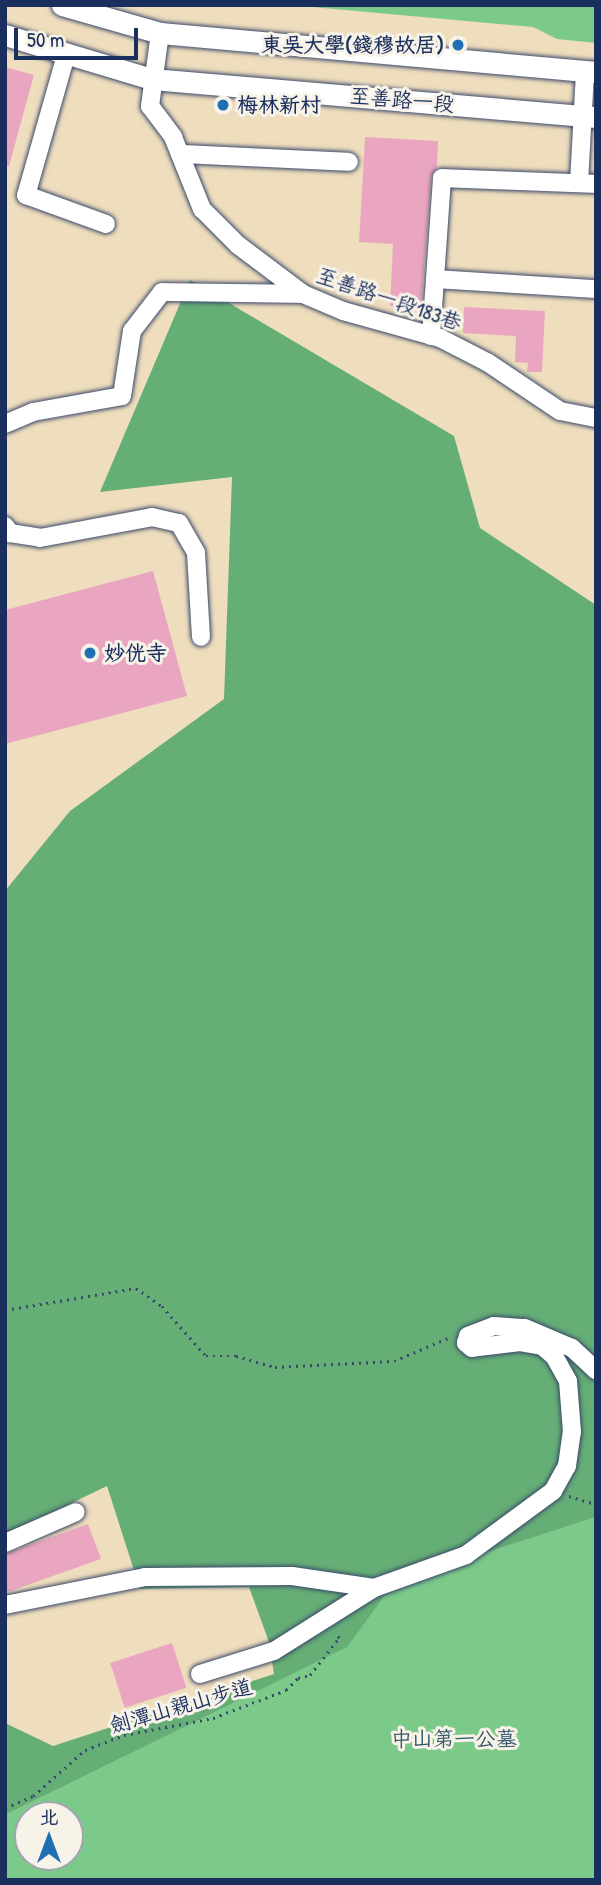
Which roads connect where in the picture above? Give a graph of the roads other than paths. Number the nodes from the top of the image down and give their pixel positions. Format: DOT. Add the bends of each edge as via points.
graph roads {
  1 [pos="62,5"];
  2 [pos="160,33"];
  3 [pos="5,35"];
  4 [pos="66,55"];
  5 [pos="590,72"];
  6 [pos="152,79"];
  7 [pos="589,116"];
  8 [pos="181,154"];
  9 [pos="349,162"];
  10 [pos="587,183"];
  11 [pos="106,224"];
  12 [pos="435,279"];
  13 [pos="596,289"];
  14 [pos="303,294"];
  15 [pos="431,335"];
  16 [pos="596,418"];
  17 [pos="5,424"];
  18 [pos="5,526"];
  19 [pos="201,637"];
  20 [pos="596,1370"];
  21 [pos="76,1512"];
  22 [pos="5,1544"];
  23 [pos="374,1588"];
  24 [pos="5,1605"];
  25 [pos="200,1674"];
  1 -- 2 [label="main road"];
  2 -- 5 [label="main road"];
  2 -- 6 [label="lane, 至善路一段183巷"];
  3 -- 4 [label="main road, 至善路一段"];
  4 -- 6 [label="main road, 至善路一段"];
  4 -- 11 [label="lane" via="26,195"];
  5 -- 7 [label="lane"];
  6 -- 7 [label="main road, 至善路一段"];
  6 -- 8 [label="lane, 至善路一段183巷" via="150,106"];
  7 -- 10 [label="lane"];
  8 -- 9 [label="lane"];
  8 -- 14 [label="lane, 至善路一段183巷" via="202,209 238,245"];
  10 -- 12 [label="lane" via="442,178"];
  12 -- 13 [label="lane"];
  12 -- 15 [label="lane"];
  14 -- 15 [label="lane, 至善路一段183巷" via="342,311"];
  14 -- 17 [label="lane" via="162,292 132,331 122,396 33,412"];
  15 -- 16 [label="lane, 至善路一段183巷" via="475,355 560,411"];
  18 -- 19 [label="lane" via="10,533 40,538 152,517 179,523 196,553"];
  20 -- 23 [label="lane" via="572,1348 525,1328 494,1326 468,1336 466,1343 472,1348 520,1342 542,1346 554,1356 568,1381 572,1432 567,1466 553,1491 466,1555"];
  21 -- 22 [label="lane"];
  23 -- 24 [label="lane" via="292,1576 145,1577"];
  23 -- 25 [label="lane" via="274,1651"];
}
